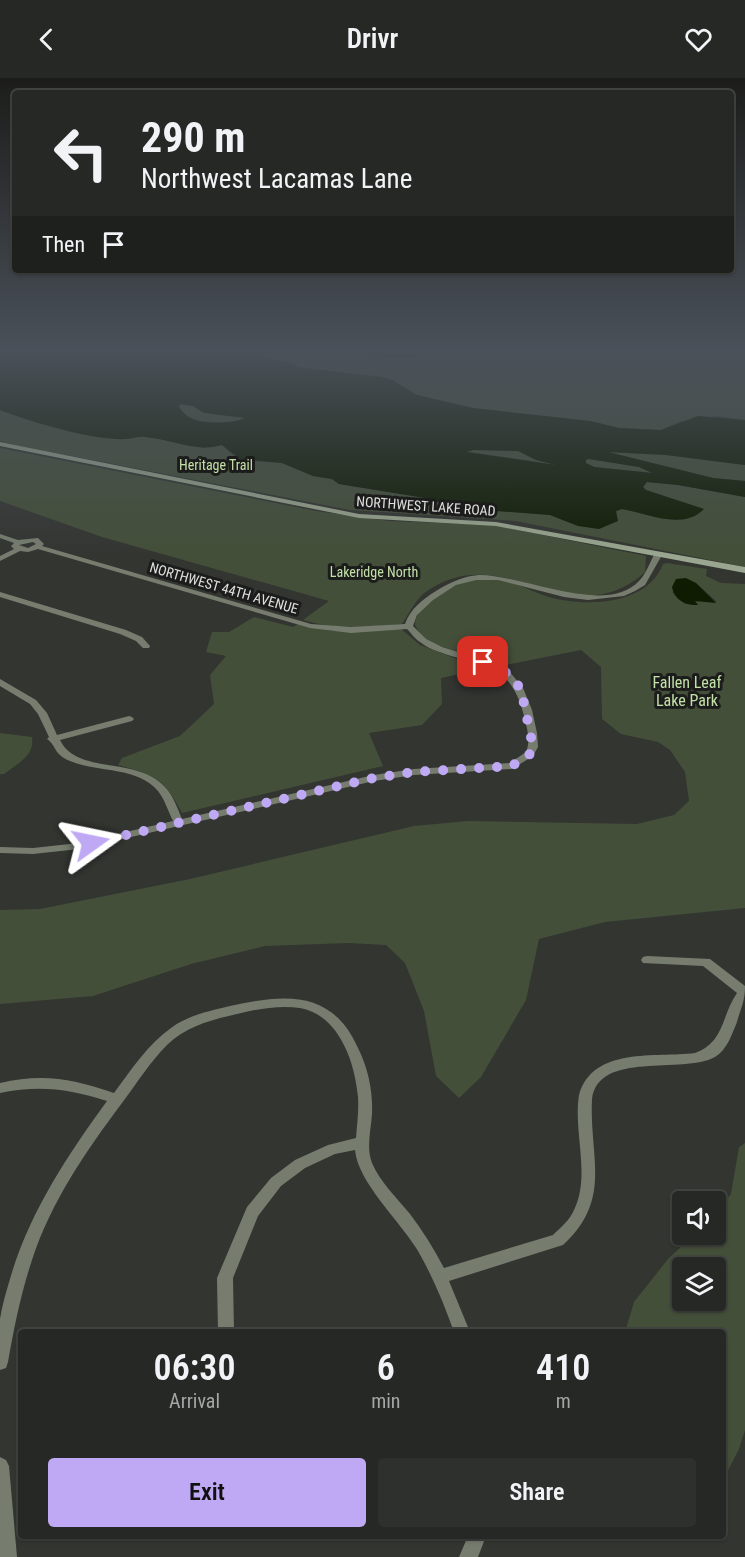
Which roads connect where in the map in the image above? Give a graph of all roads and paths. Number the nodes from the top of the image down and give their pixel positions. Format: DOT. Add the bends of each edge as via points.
graph roads {
  1 [pos="0,444"];
  2 [pos="0,536"];
  3 [pos="19,545"];
  4 [pos="658,555"];
  5 [pos="0,560"];
  6 [pos="745,570"];
  7 [pos="0,594"];
  8 [pos="409,627"];
  9 [pos="146,646"];
  10 [pos="0,682"];
  11 [pos="129,719"];
  12 [pos="52,739"];
  13 [pos="179,823"];
  14 [pos="0,850"];
  15 [pos="647,960"];
  16 [pos="745,991"];
  17 [pos="0,1088"];
  18 [pos="117,1099"];
  19 [pos="364,1142"];
  20 [pos="441,1276"];
  21 [pos="226,1329"];
  22 [pos="461,1329"];
  23 [pos="0,1362"];
  24 [pos="0,1466"];
  25 [pos="476,1539"];
  26 [pos="8,1557"];
  27 [pos="468,1557"];
  1 -- 4 [label="main road, NORTHWEST LAKE ROAD" via="359,516 496,524"];
  2 -- 3 [label="street, NORTHWEST 44TH AVENUE"];
  3 -- 5 [label="street"];
  3 -- 8 [label="street, NORTHWEST 44TH AVENUE" via="37,540 37,547 310,626 344,630"];
  4 -- 6 [label="main road, NORTHWEST LAKE ROAD"];
  4 -- 8 [label="street" via="641,584 609,597 561,596 499,578 458,581 421,606 410,618"];
  7 -- 9 [label="street" via="123,632"];
  8 -- 13 [label="street" via="426,644 492,665 515,680 523,694 533,741 530,754 512,766 497,769 421,771 374,778"];
  10 -- 12 [label="street" via="33,702"];
  11 -- 12 [label="street"];
  12 -- 13 [label="street" via="71,758 155,782 167,795"];
  13 -- 14 [label="street" via="62,848"];
  15 -- 16 [label="street" via="706,962"];
  16 -- 20 [label="street" via="724,1038 700,1058 624,1063 603,1071 588,1085 587,1204 568,1232 558,1240"];
  17 -- 18 [label="street" via="46,1080"];
  18 -- 19 [label="street" via="149,1057 178,1029 203,1018 263,1003 306,1005 328,1015 340,1027 363,1081"];
  18 -- 23 [label="street" via="51,1198 30,1244"];
  19 -- 20 [label="street" via="363,1157"];
  19 -- 21 [label="street" via="333,1149 300,1164 276,1182 252,1212 225,1278"];
  20 -- 22 [label="street"];
  24 -- 26 [label="street"];
  25 -- 27 [label="street"];
}
